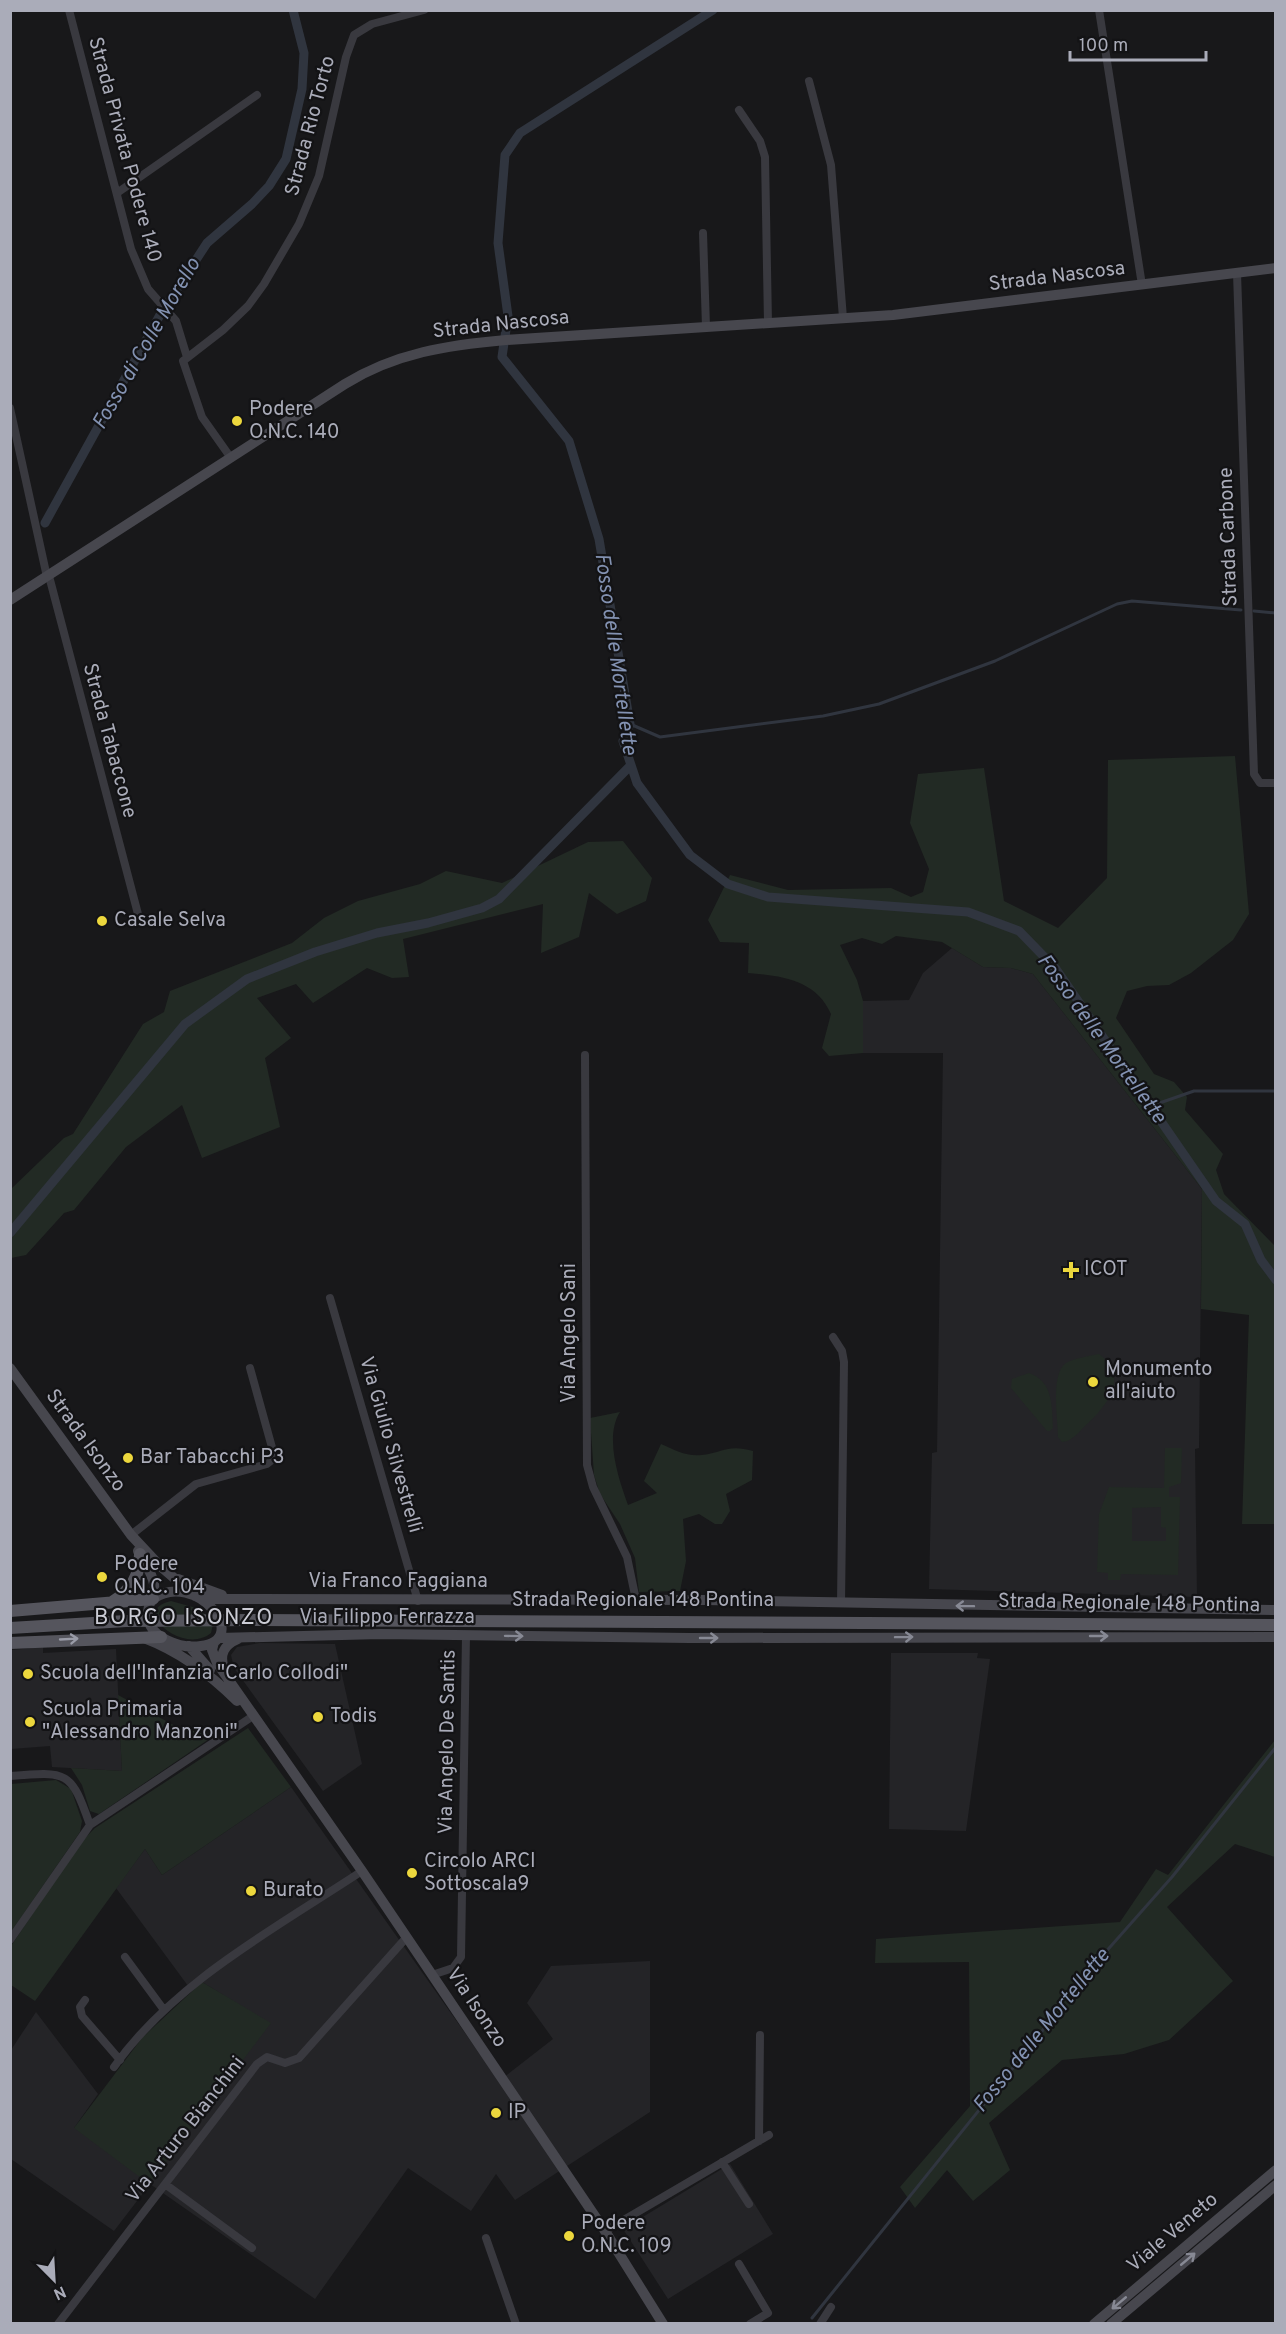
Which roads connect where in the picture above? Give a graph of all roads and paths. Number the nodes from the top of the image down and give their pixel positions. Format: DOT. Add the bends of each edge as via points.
graph roads {
  1 [pos="69,10"];
  2 [pos="424,10"];
  3 [pos="1099,10"];
  4 [pos="809,81"];
  5 [pos="257,94"];
  6 [pos="739,110"];
  7 [pos="117,193"];
  8 [pos="704,233"];
  9 [pos="1275,268"];
  10 [pos="1237,273"];
  11 [pos="1142,285"];
  12 [pos="843,318"];
  13 [pos="768,323"];
  14 [pos="706,327"];
  15 [pos="187,357"];
  16 [pos="10,408"];
  17 [pos="231,458"];
  18 [pos="48,576"];
  19 [pos="10,600"];
  20 [pos="1275,783"];
  21 [pos="138,914"];
  22 [pos="585,1055"];
  23 [pos="330,1298"];
  24 [pos="833,1336"];
  25 [pos="10,1368"];
  26 [pos="250,1368"];
  27 [pos="130,1534"];
  28 [pos="140,1554"];
  29 [pos="174,1578"];
  30 [pos="199,1597"];
  31 [pos="153,1599"];
  32 [pos="240,1599"];
  33 [pos="418,1600"];
  34 [pos="636,1600"];
  35 [pos="111,1603"];
  36 [pos="841,1603"];
  37 [pos="1275,1610"];
  38 [pos="10,1611"];
  39 [pos="1275,1625"];
  40 [pos="10,1628"];
  41 [pos="466,1635"];
  42 [pos="246,1636"];
  43 [pos="141,1637"];
  44 [pos="161,1637"];
  45 [pos="1275,1637"];
  46 [pos="217,1640"];
  47 [pos="10,1643"];
  48 [pos="189,1646"];
  49 [pos="221,1678"];
  50 [pos="253,1716"];
  51 [pos="10,1776"];
  52 [pos="90,1826"];
  53 [pos="362,1871"];
  54 [pos="406,1938"];
  55 [pos="10,1940"];
  56 [pos="125,1957"];
  57 [pos="432,1976"];
  58 [pos="86,2000"];
  59 [pos="164,2010"];
  60 [pos="760,2035"];
  61 [pos="120,2060"];
  62 [pos="114,2067"];
  63 [pos="769,2135"];
  64 [pos="759,2141"];
  65 [pos="722,2162"];
  66 [pos="1275,2170"];
  67 [pos="165,2184"];
  68 [pos="1275,2186"];
  69 [pos="749,2204"];
  70 [pos="604,2231"];
  71 [pos="486,2238"];
  72 [pos="252,2248"];
  73 [pos="739,2264"];
  74 [pos="831,2307"];
  75 [pos="58,2324"];
  76 [pos="516,2324"];
  77 [pos="663,2324"];
  78 [pos="750,2324"];
  79 [pos="820,2324"];
  80 [pos="1094,2324"];
  81 [pos="1111,2324"];
  1 -- 7 [label="street, Strada Privata Podere 140"];
  2 -- 15 [label="street, Strada Rio Torto" via="372,24 354,35 319,176 299,224 253,300 223,330"];
  3 -- 11 [label="street"];
  4 -- 12 [label="street" via="831,171"];
  5 -- 7 [label="street"];
  6 -- 13 [label="street" via="758,138 765,157"];
  7 -- 15 [label="street, Strada Privata Podere 140" via="131,249 148,289 171,312"];
  8 -- 14 [label="street"];
  9 -- 10 [label="street, Strada Nascosa"];
  10 -- 11 [label="street, Strada Nascosa"];
  10 -- 20 [label="street, Strada Carbone" via="1254,774 1260,783"];
  11 -- 12 [label="street, Strada Nascosa" via="909,314"];
  12 -- 13 [label="street, Strada Nascosa"];
  13 -- 14 [label="street, Strada Nascosa"];
  14 -- 17 [label="street, Strada Nascosa" via="433,348 378,366"];
  15 -- 17 [label="street" via="183,367 206,426"];
  16 -- 18 [label="street, Strada Tabaccone"];
  17 -- 18 [label="street, Strada Nascosa"];
  18 -- 19 [label="street, Strada Nascosa"];
  18 -- 21 [label="street, Strada Tabaccone"];
  22 -- 34 [label="street, Via Angelo Sani" via="587,1465 592,1487 627,1557"];
  23 -- 33 [label="street, Via Giulio Silvestrelli"];
  24 -- 36 [label="street" via="844,1362"];
  25 -- 27 [label="street, Strada Isonzo"];
  26 -- 27 [label="street" via="273,1451 272,1460 192,1486"];
  27 -- 28 [label="street"];
  27 -- 29 [label="street"];
  28 -- 31 [label="street" via="154,1582"];
  28 -- 35 [label="main road" via="135,1581"];
  29 -- 30 [label="street"];
  29 -- 32 [label="street"];
  30 -- 31 [label="street" via="173,1592"];
  30 -- 32 [label="street, Via Franco Faggiana"];
  30 -- 46 [label="street" via="221,1622"];
  31 -- 35 [label="main road"];
  31 -- 44 [label="street" via="147,1613 149,1623"];
  32 -- 33 [label="street, Via Franco Faggiana"];
  33 -- 34 [label="street, Via Franco Faggiana"];
  34 -- 36 [label="street, Via Franco Faggiana"];
  35 -- 38 [label="main road"];
  37 -- 36 [label="street, Via Franco Faggiana, one-way"];
  39 -- 40 [label="main road, Strada Regionale 148 Pontina" via="252,1620 126,1621"];
  41 -- 42 [label="street, Via Filippo Ferrazza"];
  41 -- 45 [label="street, Via Filippo Ferrazza, one-way"];
  41 -- 57 [label="street, Via Angelo De Santis" via="461,1957 453,1968"];
  42 -- 46 [label="street, Via Filippo Ferrazza"];
  42 -- 49 [label="street" via="230,1642 223,1651"];
  43 -- 44 [label="main road"];
  47 -- 43 [label="main road, one-way"];
  43 -- 49 [label="street"];
  44 -- 48 [label="street"];
  46 -- 48 [label="street"];
  46 -- 49 [label="street" via="213,1655"];
  48 -- 49 [label="street"];
  49 -- 50 [label="street, Via Isonzo"];
  50 -- 52 [label="street"];
  50 -- 53 [label="street, Via Isonzo"];
  51 -- 52 [label="street" via="50,1774 67,1778 79,1793"];
  52 -- 55 [label="street"];
  53 -- 54 [label="street, Via Isonzo"];
  53 -- 59 [label="street" via="205,1977"];
  54 -- 57 [label="street, Via Isonzo"];
  54 -- 67 [label="street, Via Arturo Bianchini" via="299,2058 285,2063 267,2058 257,2064"];
  56 -- 59 [label="street"];
  57 -- 70 [label="street, Via Isonzo"];
  58 -- 61 [label="street" via="80,2007 82,2016"];
  59 -- 61 [label="street"];
  60 -- 64 [label="street"];
  61 -- 62 [label="street"];
  63 -- 64 [label="street"];
  64 -- 65 [label="street"];
  65 -- 69 [label="street"];
  65 -- 70 [label="street"];
  66 -- 80 [label="street, Viale Veneto, one-way"];
  67 -- 72 [label="street"];
  67 -- 75 [label="street, Via Arturo Bianchini"];
  81 -- 68 [label="street, Viale Veneto, one-way"];
  70 -- 77 [label="street, Via Isonzo"];
  71 -- 76 [label="street"];
  73 -- 78 [label="street" via="768,2313"];
  74 -- 79 [label="street"];
}
